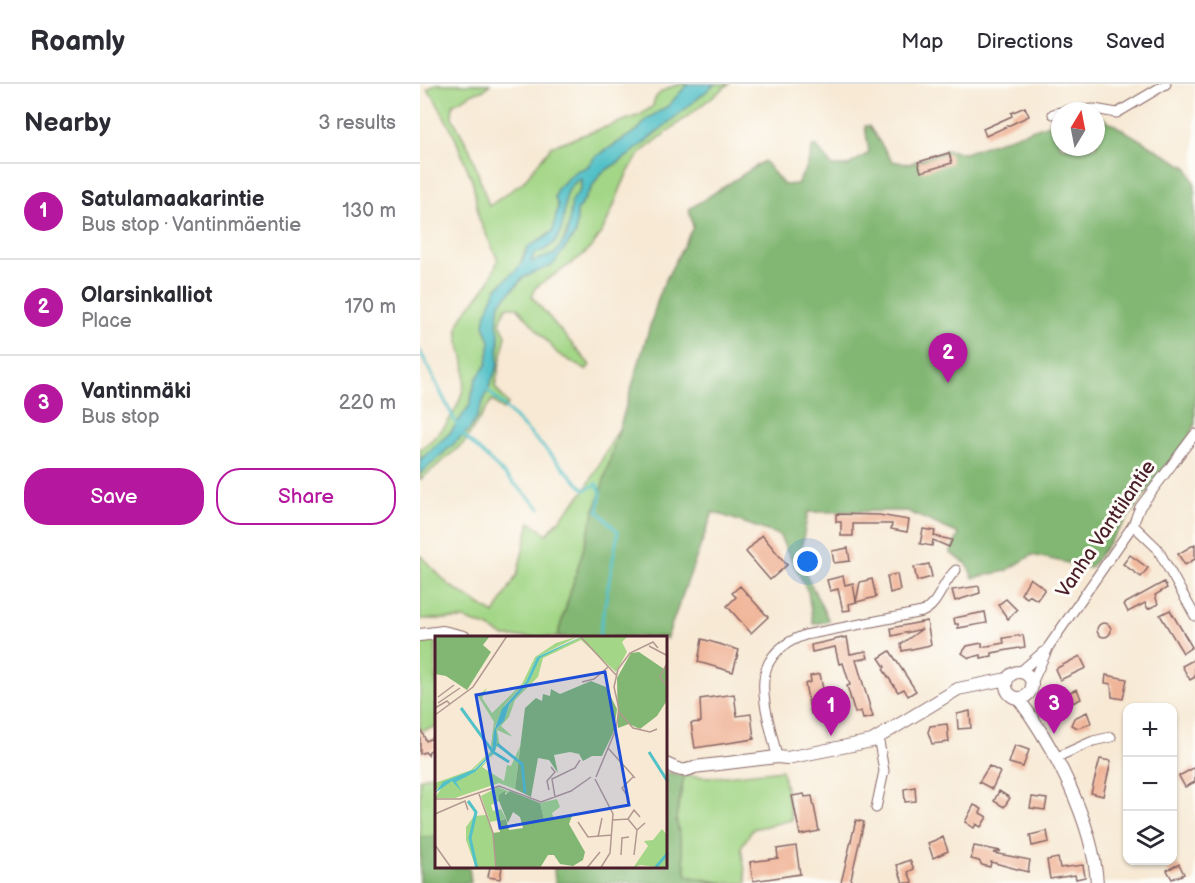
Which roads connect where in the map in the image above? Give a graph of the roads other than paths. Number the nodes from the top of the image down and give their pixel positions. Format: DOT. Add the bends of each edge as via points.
graph roads {
  1 [pos="1166,84"];
  2 [pos="1105,111"];
  3 [pos="1195,434"];
  4 [pos="1133,525"];
  5 [pos="956,570"];
  6 [pos="1195,616"];
  7 [pos="420,635"];
  8 [pos="460,636"];
  9 [pos="1049,646"];
  10 [pos="1020,672"];
  11 [pos="1007,684"];
  12 [pos="1026,691"];
  13 [pos="878,736"];
  14 [pos="1111,737"];
  15 [pos="777,757"];
  16 [pos="1055,758"];
  17 [pos="668,764"];
  18 [pos="876,807"];
  19 [pos="1097,883"];
  1 -- 2 [label="street" via="1117,113"];
  3 -- 4 [label="street, Vanha Vanttilantie" via="1140,507"];
  4 -- 6 [label="street" via="1157,548"];
  4 -- 9 [label="street, Vanha Vanttilantie"];
  5 -- 15 [label="street" via="947,578 936,601 922,612 805,635 787,641 773,652 763,685"];
  7 -- 8 [label="street" via="443,632"];
  9 -- 10 [label="street, Vanha Vanttilantie"];
  9 -- 12 [label="street, Vanha Vanttilantie"];
  10 -- 11 [label="street" via="1012,673"];
  10 -- 12 [label="street" via="1028,675"];
  11 -- 12 [label="street"];
  11 -- 13 [label="street" via="973,685 942,696"];
  12 -- 16 [label="street"];
  13 -- 15 [label="street" via="870,734 786,751"];
  13 -- 18 [label="street" via="884,771"];
  14 -- 16 [label="street"];
  15 -- 17 [label="street" via="686,771"];
  16 -- 19 [label="street" via="1089,837"];
}
